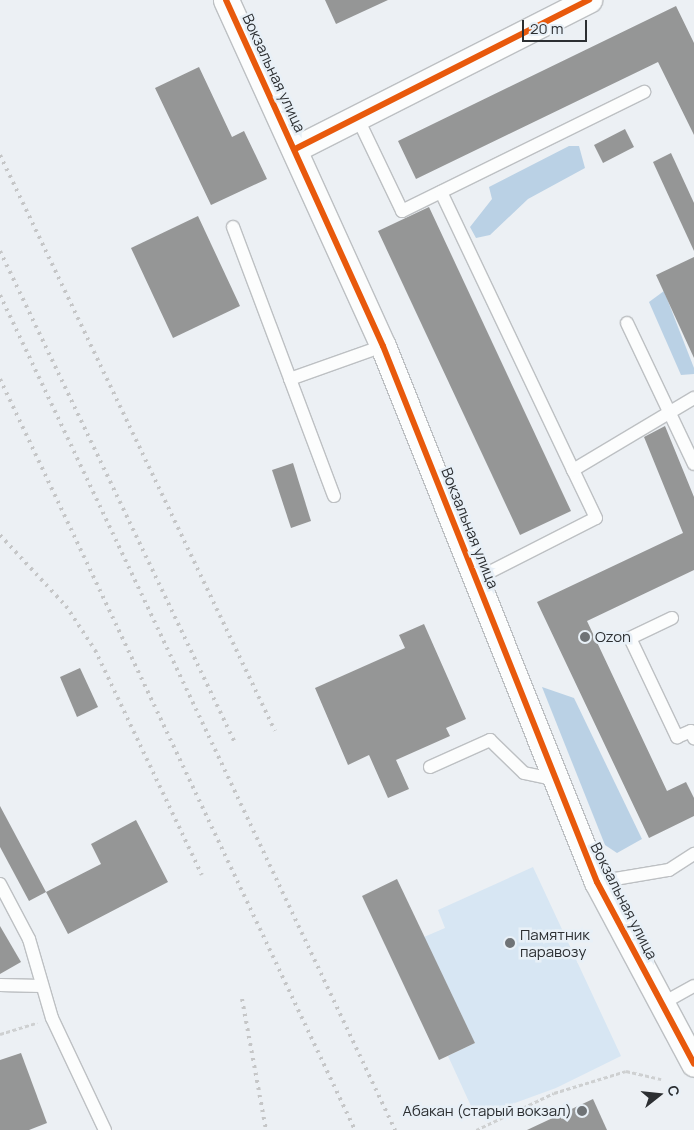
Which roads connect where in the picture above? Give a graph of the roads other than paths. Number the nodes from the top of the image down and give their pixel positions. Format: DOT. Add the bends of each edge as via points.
graph roads {
  1 [pos="226,0"];
  2 [pos="589,0"];
  3 [pos="644,92"];
  4 [pos="358,119"];
  5 [pos="296,149"];
  6 [pos="441,192"];
  7 [pos="233,227"];
  8 [pos="627,323"];
  9 [pos="383,346"];
  10 [pos="290,379"];
  11 [pos="694,398"];
  12 [pos="669,413"];
  13 [pos="694,464"];
  14 [pos="573,470"];
  15 [pos="334,496"];
  16 [pos="478,578"];
  17 [pos="672,618"];
  18 [pos="694,738"];
  19 [pos="430,767"];
  20 [pos="554,779"];
  21 [pos="694,854"];
  22 [pos="598,882"];
  23 [pos="0,884"];
  24 [pos="0,985"];
  25 [pos="41,986"];
  26 [pos="694,986"];
  27 [pos="663,1003"];
  28 [pos="694,1064"];
  29 [pos="105,1130"];
  1 -- 5 [label="street, Вокзальная улица"];
  2 -- 4 [label="street"];
  3 -- 6 [label="lane"];
  4 -- 5 [label="street"];
  4 -- 6 [label="lane" via="402,211"];
  5 -- 9 [label="street, Вокзальная улица"];
  6 -- 14 [label="lane"];
  7 -- 10 [label="lane"];
  8 -- 12 [label="lane"];
  9 -- 10 [label="lane"];
  9 -- 16 [label="street, Вокзальная улица"];
  10 -- 15 [label="lane"];
  11 -- 12 [label="lane"];
  12 -- 13 [label="lane"];
  12 -- 14 [label="lane"];
  14 -- 16 [label="lane" via="596,518"];
  16 -- 20 [label="street, Вокзальная улица"];
  17 -- 18 [label="lane" via="630,638 677,737 691,731"];
  19 -- 20 [label="lane" via="490,740 524,773"];
  20 -- 22 [label="street, Вокзальная улица"];
  21 -- 22 [label="lane" via="668,870"];
  22 -- 27 [label="street, Вокзальная улица"];
  23 -- 25 [label="lane" via="29,939"];
  24 -- 25 [label="lane"];
  25 -- 29 [label="lane" via="52,1018"];
  26 -- 27 [label="lane"];
  27 -- 28 [label="street, Вокзальная улица"];
}
